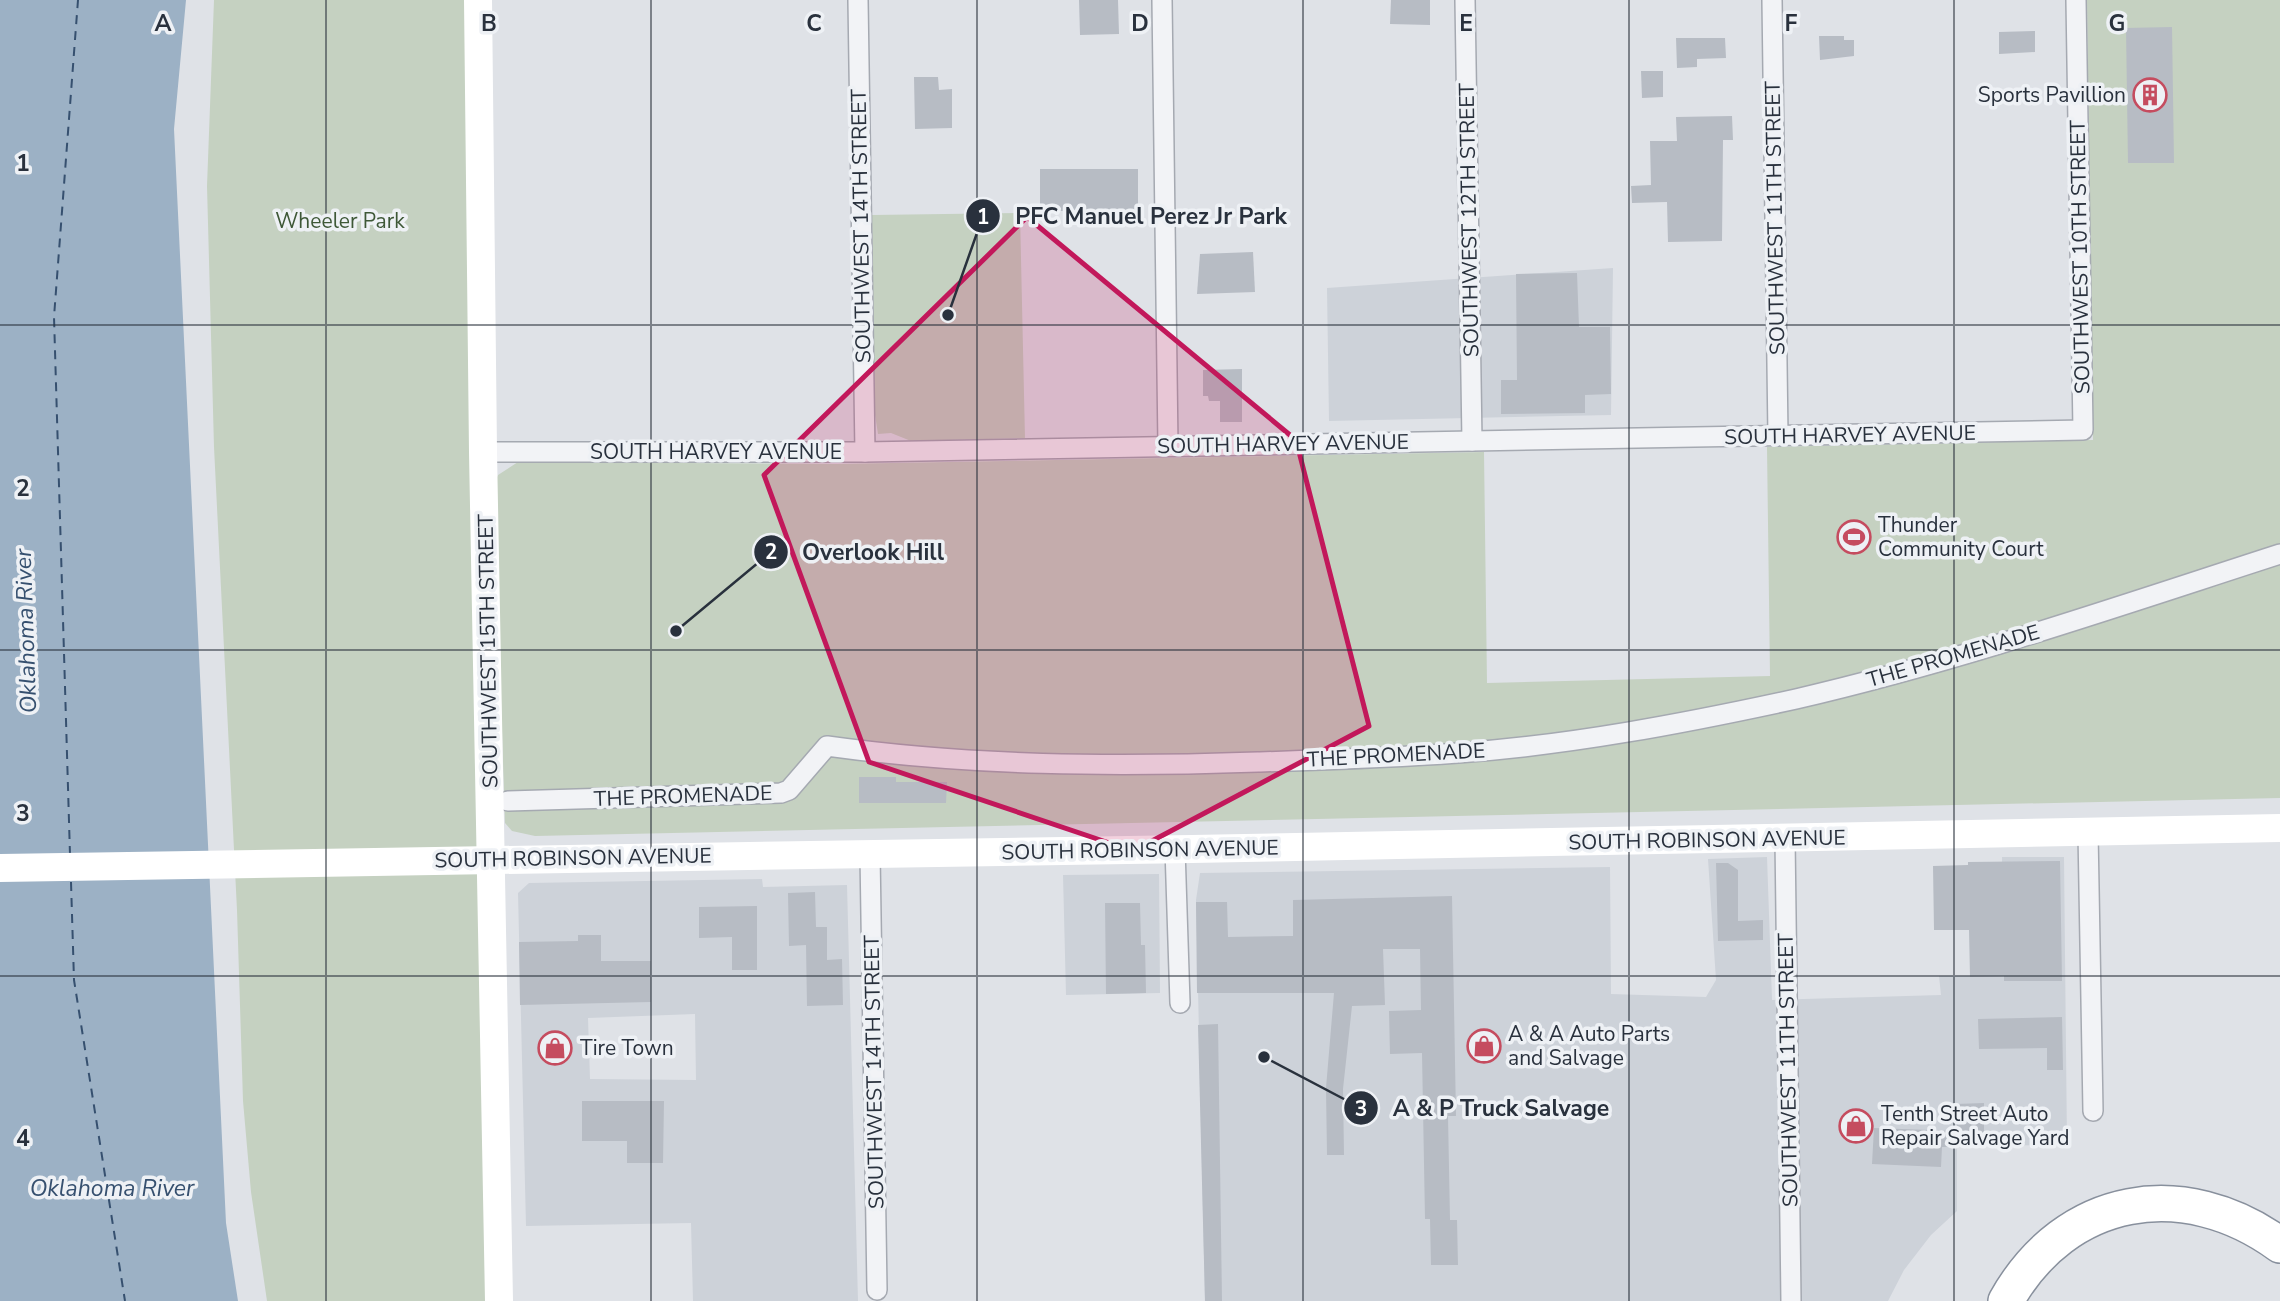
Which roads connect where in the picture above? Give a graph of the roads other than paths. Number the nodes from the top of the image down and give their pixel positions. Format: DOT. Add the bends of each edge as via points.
graph roads {
  1 [pos="478,0"];
  2 [pos="858,0"];
  3 [pos="1162,0"];
  4 [pos="1465,0"];
  5 [pos="1772,0"];
  6 [pos="2076,0"];
  7 [pos="2083,430"];
  8 [pos="1778,436"];
  9 [pos="1472,441"];
  10 [pos="1168,446"];
  11 [pos="483,452"];
  12 [pos="865,452"];
  13 [pos="2280,554"];
  14 [pos="508,800"];
  15 [pos="2280,828"];
  16 [pos="2088,832"];
  17 [pos="1784,838"];
  18 [pos="1175,849"];
  19 [pos="870,854"];
  20 [pos="493,859"];
  21 [pos="0,867"];
  22 [pos="1180,1003"];
  23 [pos="2093,1111"];
  24 [pos="2280,1245"];
  25 [pos="877,1290"];
  26 [pos="499,1301"];
  27 [pos="1791,1301"];
  28 [pos="2006,1301"];
  1 -- 11 [label="main road, SOUTHWEST 15TH STREET"];
  2 -- 12 [label="street, SOUTHWEST 14TH STREET"];
  3 -- 10 [label="street"];
  4 -- 9 [label="street, SOUTHWEST 12TH STREET"];
  5 -- 8 [label="street, SOUTHWEST 11TH STREET"];
  6 -- 7 [label="street, SOUTHWEST 10TH STREET"];
  7 -- 8 [label="street, SOUTH HARVEY AVENUE"];
  8 -- 9 [label="street, SOUTH HARVEY AVENUE"];
  9 -- 10 [label="street, SOUTH HARVEY AVENUE"];
  10 -- 12 [label="street, SOUTH HARVEY AVENUE"];
  11 -- 12 [label="street, SOUTH HARVEY AVENUE"];
  11 -- 20 [label="main road, SOUTHWEST 15TH STREET"];
  13 -- 14 [label="street, THE PROMENADE" via="1926,666 1718,715 1558,741 1461,753 1158,766 1001,763 827,746 789,790 781,793"];
  15 -- 16 [label="main road, SOUTH ROBINSON AVENUE"];
  16 -- 17 [label="main road, SOUTH ROBINSON AVENUE"];
  16 -- 23 [label="street"];
  17 -- 18 [label="main road, SOUTH ROBINSON AVENUE"];
  17 -- 27 [label="street, SOUTHWEST 11TH STREET"];
  18 -- 19 [label="main road, SOUTH ROBINSON AVENUE"];
  18 -- 22 [label="street"];
  19 -- 20 [label="main road, SOUTH ROBINSON AVENUE"];
  19 -- 25 [label="street, SOUTHWEST 14TH STREET"];
  20 -- 21 [label="main road, SOUTH ROBINSON AVENUE"];
  20 -- 26 [label="main road, SOUTHWEST 15TH STREET"];
  24 -- 28 [label="highway" via="2224,1212 2162,1202 2127,1207 2097,1217 2047,1248"];
}
